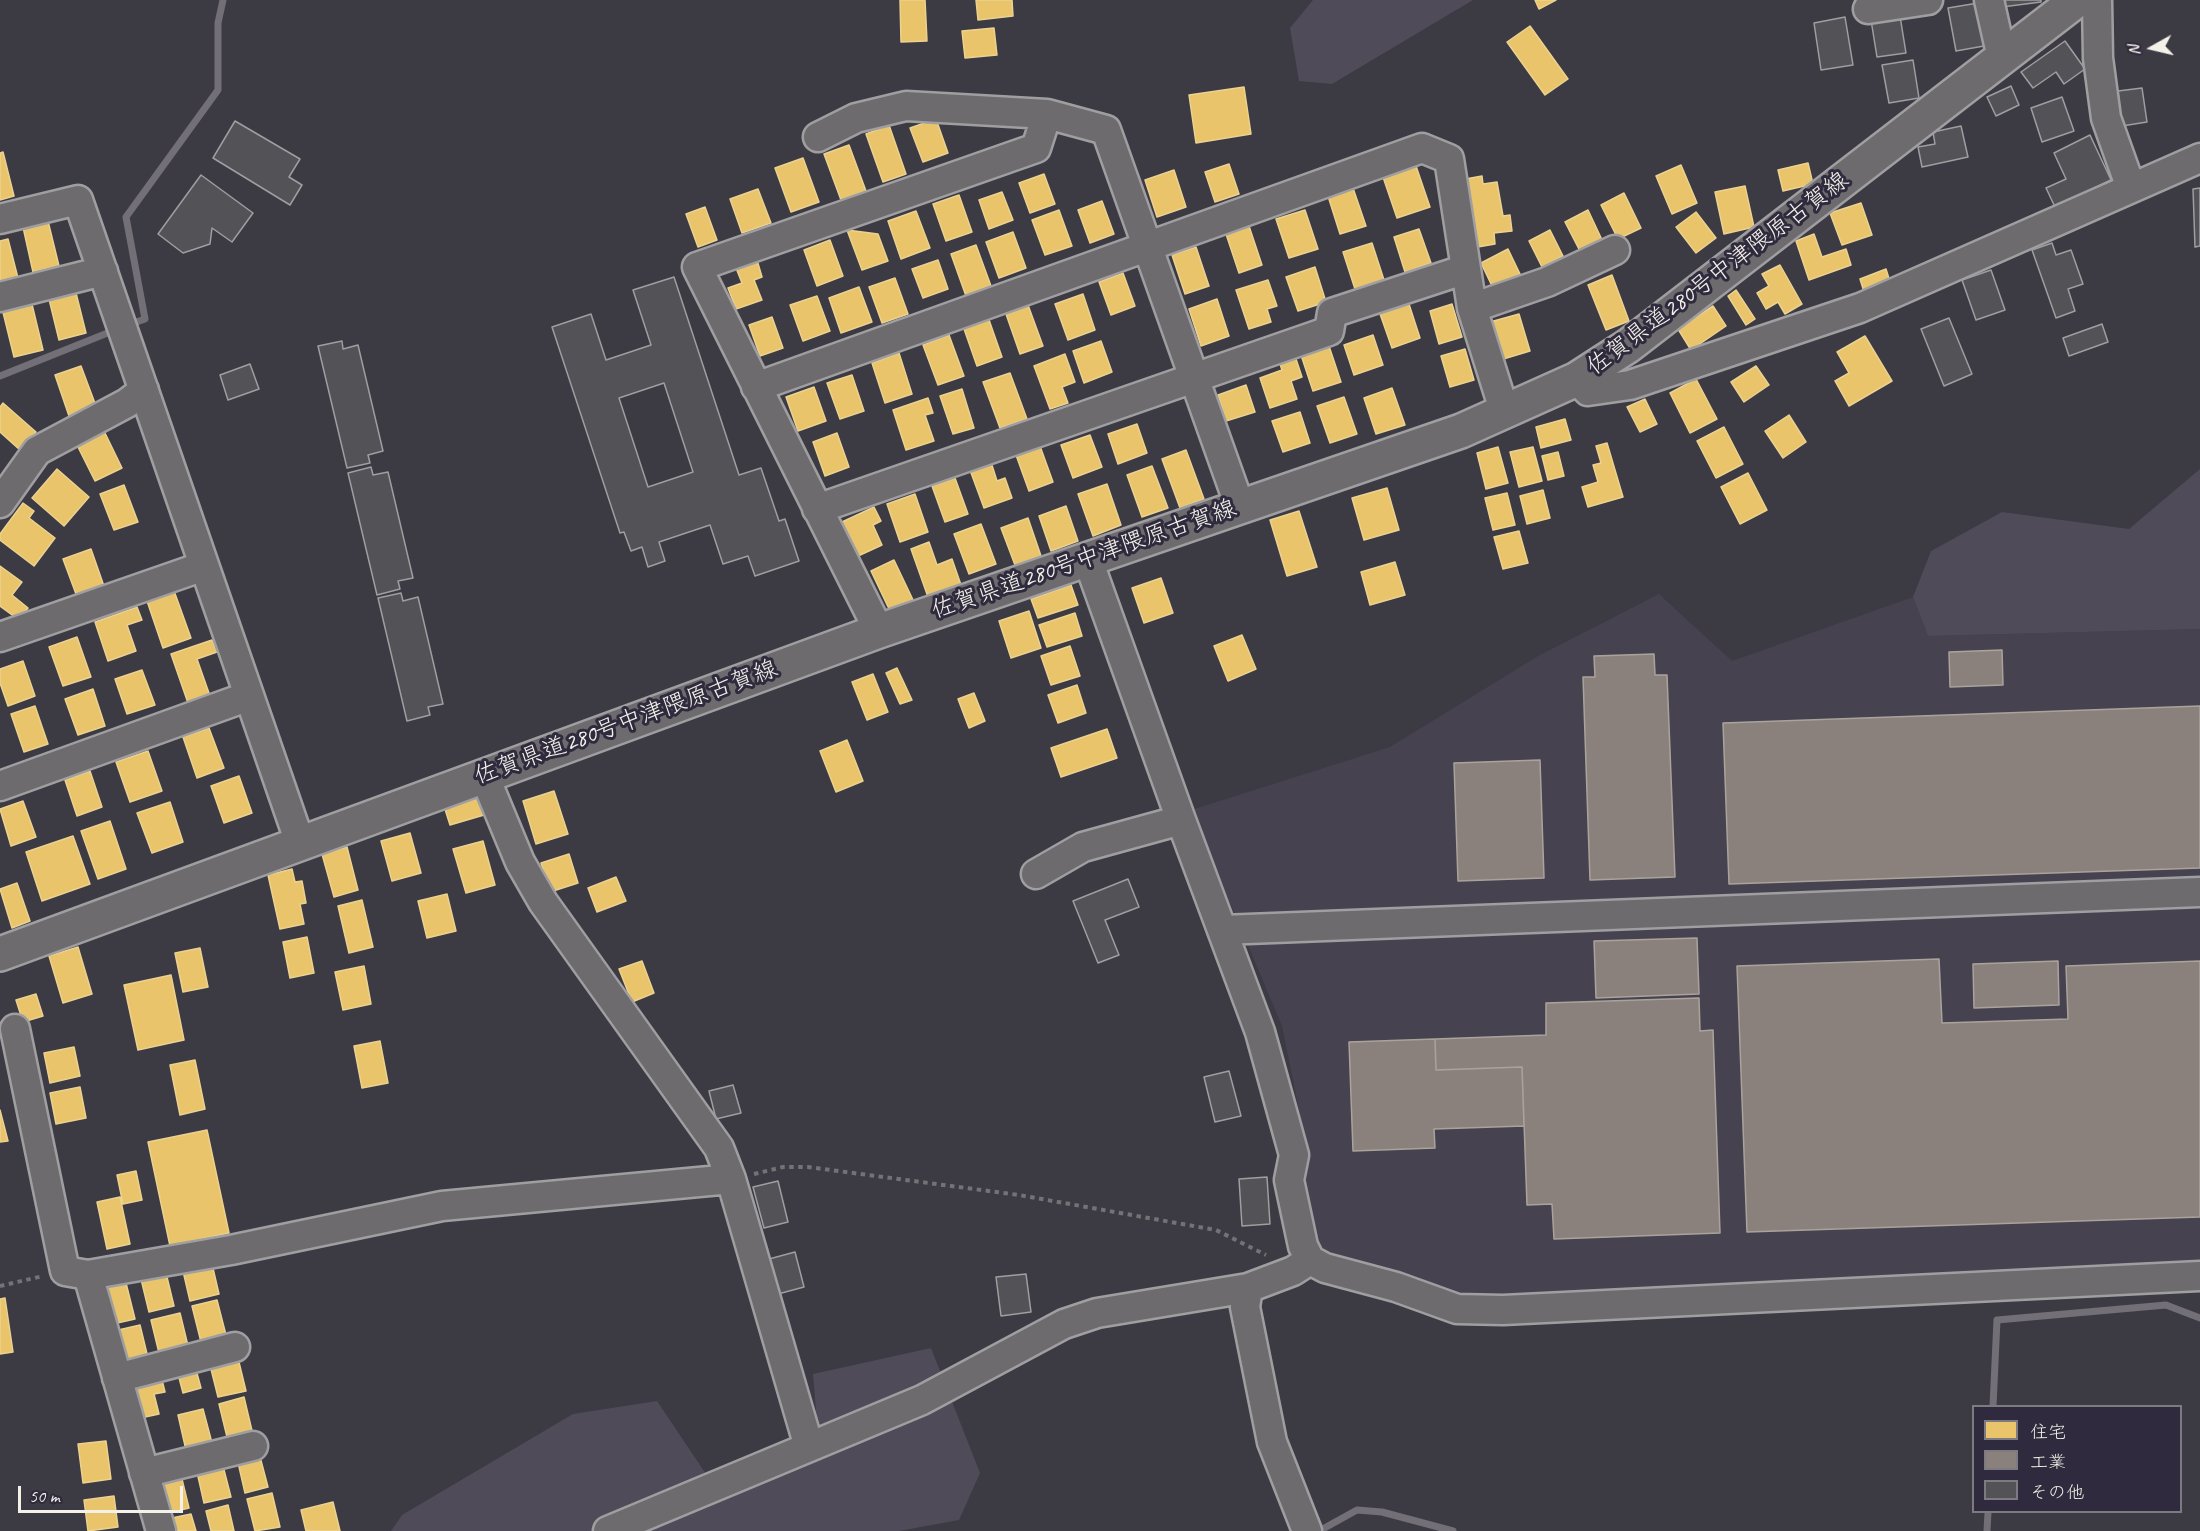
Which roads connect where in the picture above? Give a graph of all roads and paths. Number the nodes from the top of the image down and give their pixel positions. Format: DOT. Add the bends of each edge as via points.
graph roads {
  1 [pos="1928,0"];
  2 [pos="1989,0"];
  3 [pos="2077,0"];
  4 [pos="2097,0"];
  5 [pos="1868,9"];
  6 [pos="2001,58"];
  7 [pos="1047,114"];
  8 [pos="818,137"];
  9 [pos="2200,158"];
  10 [pos="2131,188"];
  11 [pos="0,219"];
  12 [pos="1147,247"];
  13 [pos="1615,250"];
  14 [pos="1466,269"];
  15 [pos="103,271"];
  16 [pos="0,297"];
  17 [pos="1472,308"];
  18 [pos="1194,378"];
  19 [pos="1577,379"];
  20 [pos="756,387"];
  21 [pos="144,390"];
  22 [pos="1504,413"];
  23 [pos="0,503"];
  24 [pos="1240,507"];
  25 [pos="818,509"];
  26 [pos="1088,560"];
  27 [pos="204,566"];
  28 [pos="879,631"];
  29 [pos="0,637"];
  30 [pos="249,696"];
  31 [pos="484,775"];
  32 [pos="0,786"];
  33 [pos="1181,820"];
  34 [pos="300,843"];
  35 [pos="1036,874"];
  36 [pos="2200,892"];
  37 [pos="1222,930"];
  38 [pos="0,954"];
  39 [pos="15,1029"];
  40 [pos="731,1179"];
  41 [pos="1310,1260"];
  42 [pos="76,1273"];
  43 [pos="2200,1276"];
  44 [pos="0,1286"];
  45 [pos="1248,1288"];
  46 [pos="235,1347"];
  47 [pos="117,1378"];
  48 [pos="253,1446"];
  49 [pos="809,1447"];
  50 [pos="144,1473"];
  51 [pos="1305,1527"];
  52 [pos="161,1531"];
  53 [pos="608,1531"];
  1 -- 5 [label="street"];
  2 -- 6 [label="street"];
  3 -- 6 [label="main road, 佐賀県道280号中津隈原古賀線"];
  4 -- 10 [label="street" via="2098,58 2106,118"];
  6 -- 19 [label="main road, 佐賀県道280号中津隈原古賀線" via="1628,346"];
  7 -- 8 [label="street" via="906,106 856,118"];
  7 -- 12 [label="street" via="1106,130"];
  7 -- 20 [label="street" via="1036,148 697,267"];
  9 -- 10 [label="street"];
  10 -- 19 [label="street" via="1860,308 1753,346 1630,385 1588,391"];
  11 -- 15 [label="street" via="78,200"];
  12 -- 14 [label="street" via="1422,148 1449,159"];
  12 -- 18 [label="street"];
  12 -- 20 [label="street"];
  13 -- 17 [label="street" via="1547,282"];
  14 -- 17 [label="street"];
  14 -- 18 [label="street" via="1332,313 1329,331"];
  15 -- 16 [label="street"];
  15 -- 21 [label="street"];
  17 -- 22 [label="street"];
  18 -- 24 [label="street"];
  18 -- 25 [label="street"];
  19 -- 22 [label="main road, 佐賀県道280号中津隈原古賀線"];
  20 -- 25 [label="street"];
  21 -- 23 [label="street" via="127,403 37,450"];
  21 -- 27 [label="street"];
  22 -- 24 [label="main road, 佐賀県道280号中津隈原古賀線"];
  24 -- 26 [label="main road, 佐賀県道280号中津隈原古賀線"];
  25 -- 28 [label="street"];
  26 -- 28 [label="main road, 佐賀県道280号中津隈原古賀線"];
  26 -- 33 [label="street"];
  27 -- 29 [label="street"];
  27 -- 30 [label="street"];
  28 -- 31 [label="main road, 佐賀県道280号中津隈原古賀線"];
  30 -- 32 [label="street"];
  30 -- 34 [label="street"];
  31 -- 34 [label="main road, 佐賀県道280号中津隈原古賀線"];
  31 -- 40 [label="street" via="520,862 543,902 718,1148"];
  33 -- 35 [label="street" via="1083,847"];
  33 -- 37 [label="street"];
  34 -- 38 [label="main road, 佐賀県道280号中津隈原古賀線"];
  36 -- 37 [label="street"];
  37 -- 41 [label="street" via="1260,1032 1291,1143 1294,1155 1289,1180 1303,1246"];
  39 -- 42 [label="street"];
  40 -- 41 [label="path" via="783,1167 808,1167 1007,1193 1216,1230 1277,1260"];
  40 -- 42 [label="street" via="442,1206 231,1250"];
  40 -- 49 [label="street"];
  41 -- 43 [label="street" via="1457,1309 1491,1310"];
  41 -- 45 [label="street" via="1293,1271"];
  42 -- 44 [label="path"];
  42 -- 47 [label="street"];
  45 -- 49 [label="street" via="1097,1313 1064,1324 922,1400"];
  45 -- 51 [label="street" via="1245,1307 1272,1442"];
  46 -- 47 [label="street"];
  47 -- 50 [label="street"];
  48 -- 50 [label="street"];
  49 -- 53 [label="street"];
  50 -- 52 [label="street"];
}
